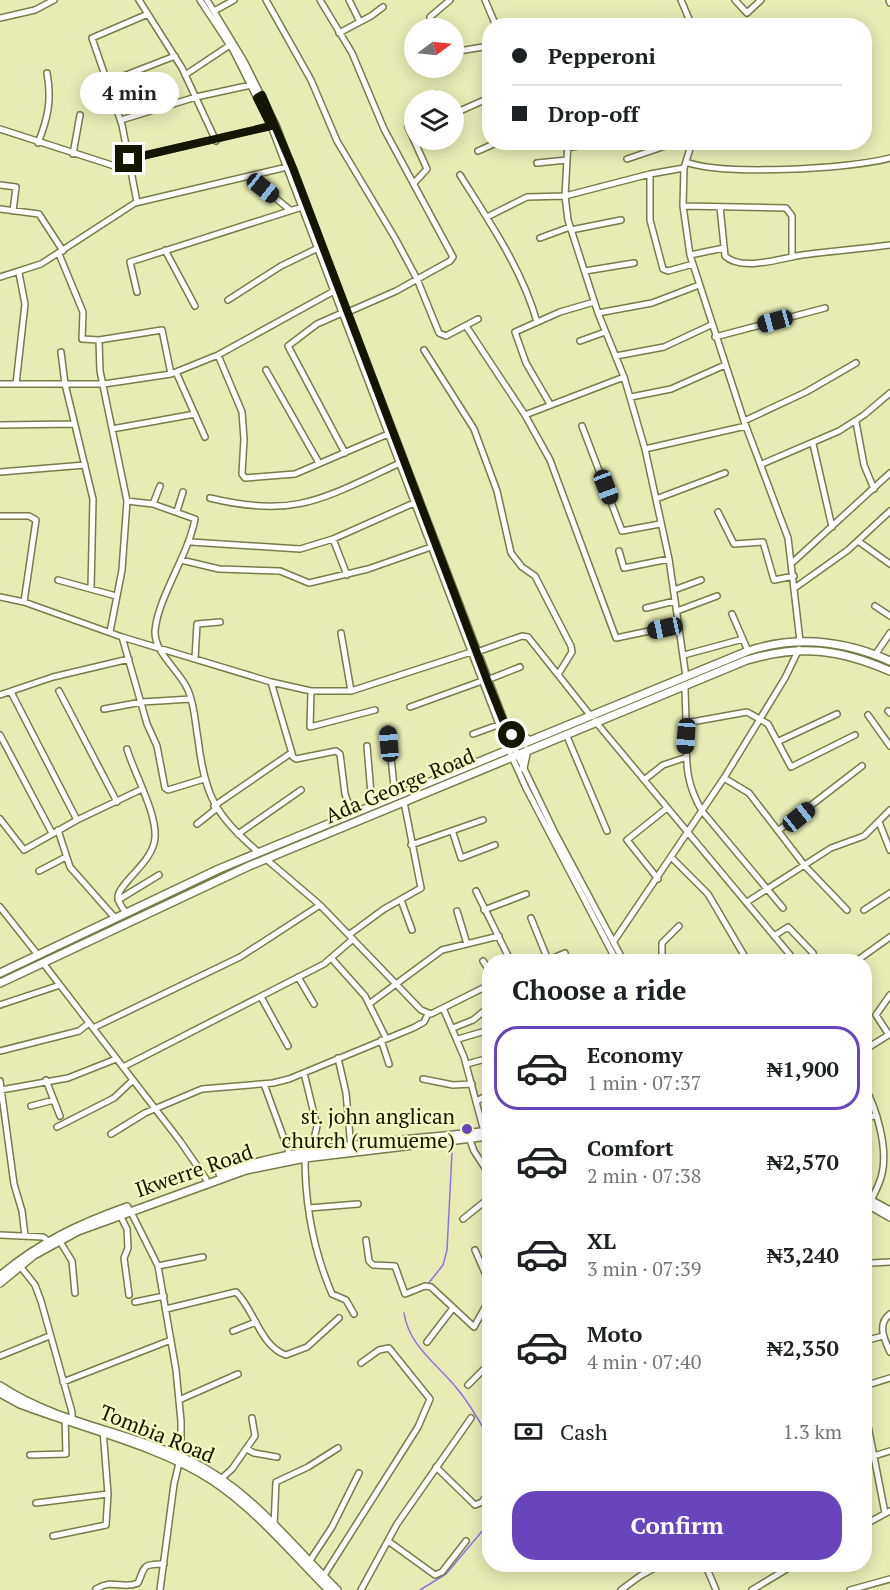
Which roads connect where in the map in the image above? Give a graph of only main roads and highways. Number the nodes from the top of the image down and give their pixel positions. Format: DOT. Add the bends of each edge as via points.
graph roads {
  1 [pos="890,661"];
  2 [pos="890,671"];
  3 [pos="686,681"];
  4 [pos="592,718"];
  5 [pos="507,730"];
  6 [pos="529,739"];
  7 [pos="527,750"];
  8 [pos="524,768"];
  9 [pos="0,973"];
  10 [pos="0,983"];
  11 [pos="482,1135"];
  12 [pos="469,1136"];
  13 [pos="872,1203"];
  14 [pos="872,1204"];
  15 [pos="890,1211"];
  16 [pos="890,1217"];
  17 [pos="50,1242"];
  18 [pos="0,1276"];
  19 [pos="0,1283"];
  20 [pos="0,1386"];
  21 [pos="0,1393"];
  22 [pos="69,1420"];
  23 [pos="179,1458"];
  24 [pos="329,1590"];
  25 [pos="337,1590"];
  1 -- 3 [label="main road, Ada George Road" via="832,642 777,643 748,651"];
  2 -- 3 [label="main road, Ada George Road" via="844,655 799,649 755,658"];
  3 -- 4 [label="main road, Ada George Road"];
  4 -- 6 [label="main road, Ada George Road"];
  4 -- 7 [label="main road, Ada George Road"];
  5 -- 6 [label="main road" via="515,738"];
  6 -- 9 [label="main road, Ada George Road" via="258,852"];
  7 -- 8 [label="main road"];
  7 -- 10 [label="main road, Ada George Road" via="266,859"];
  11 -- 12 [label="main road, Ikwerre Road"];
  12 -- 17 [label="main road, Ikwerre Road" via="246,1170"];
  12 -- 17 [label="main road, Ikwerre Road" via="254,1162 76,1226"];
  13 -- 15 [label="main road"];
  14 -- 16 [label="main road"];
  17 -- 18 [label="main road, Ikwerre Road"];
  17 -- 19 [label="main road, Ikwerre Road"];
  20 -- 22 [label="main road, Tombia Road"];
  21 -- 22 [label="main road, Tombia Road"];
  22 -- 23 [label="main road, Tombia Road"];
  23 -- 24 [label="main road, Tombia Road" via="233,1495"];
  23 -- 25 [label="main road, Tombia Road" via="221,1479"];
}
